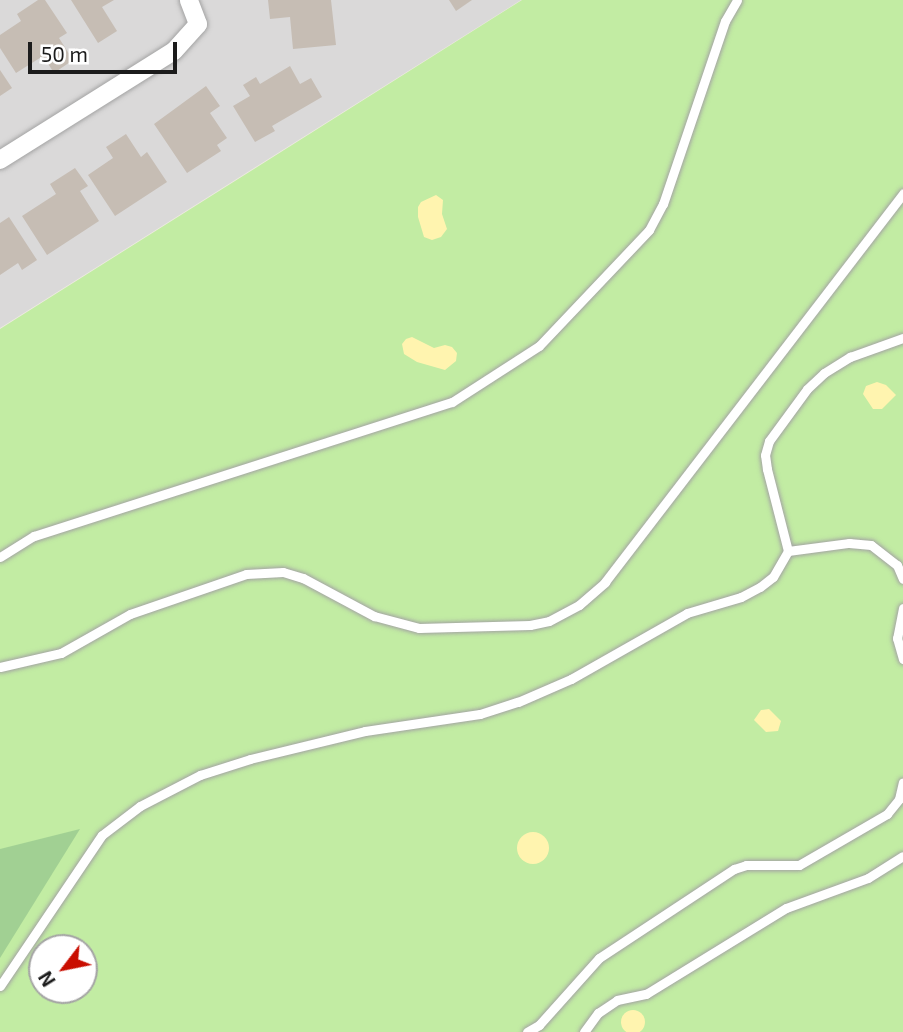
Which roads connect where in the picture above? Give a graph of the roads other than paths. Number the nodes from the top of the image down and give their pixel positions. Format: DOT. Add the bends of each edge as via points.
graph roads {
  1 [pos="189,0"];
  2 [pos="737,0"];
  3 [pos="0,160"];
  4 [pos="903,193"];
  5 [pos="903,338"];
  6 [pos="788,551"];
  7 [pos="0,557"];
  8 [pos="903,579"];
  9 [pos="903,608"];
  10 [pos="903,659"];
  11 [pos="0,667"];
  12 [pos="903,782"];
  13 [pos="903,856"];
  14 [pos="0,986"];
  15 [pos="527,1032"];
  16 [pos="584,1032"];
  1 -- 3 [label="street" via="198,24 173,51"];
  2 -- 7 [label="lane" via="725,21 663,204 649,230 539,346 452,402 34,536"];
  4 -- 11 [label="lane" via="605,582 579,605 530,625 419,628 374,616 303,578 283,572 246,574 130,614 61,653"];
  5 -- 6 [label="lane" via="850,357 824,373 769,440 767,469"];
  6 -- 8 [label="lane" via="849,543 871,545 897,565"];
  6 -- 14 [label="lane" via="773,577 751,592 687,613 571,679 518,702 480,714 365,731 250,759 200,775 140,806 90,850"];
  9 -- 10 [label="lane" via="897,638"];
  12 -- 15 [label="lane" via="899,799 887,814 832,846 799,865 734,869 598,958 539,1025"];
  13 -- 16 [label="lane" via="868,877 786,908 646,994 617,1000 598,1013"];
}
